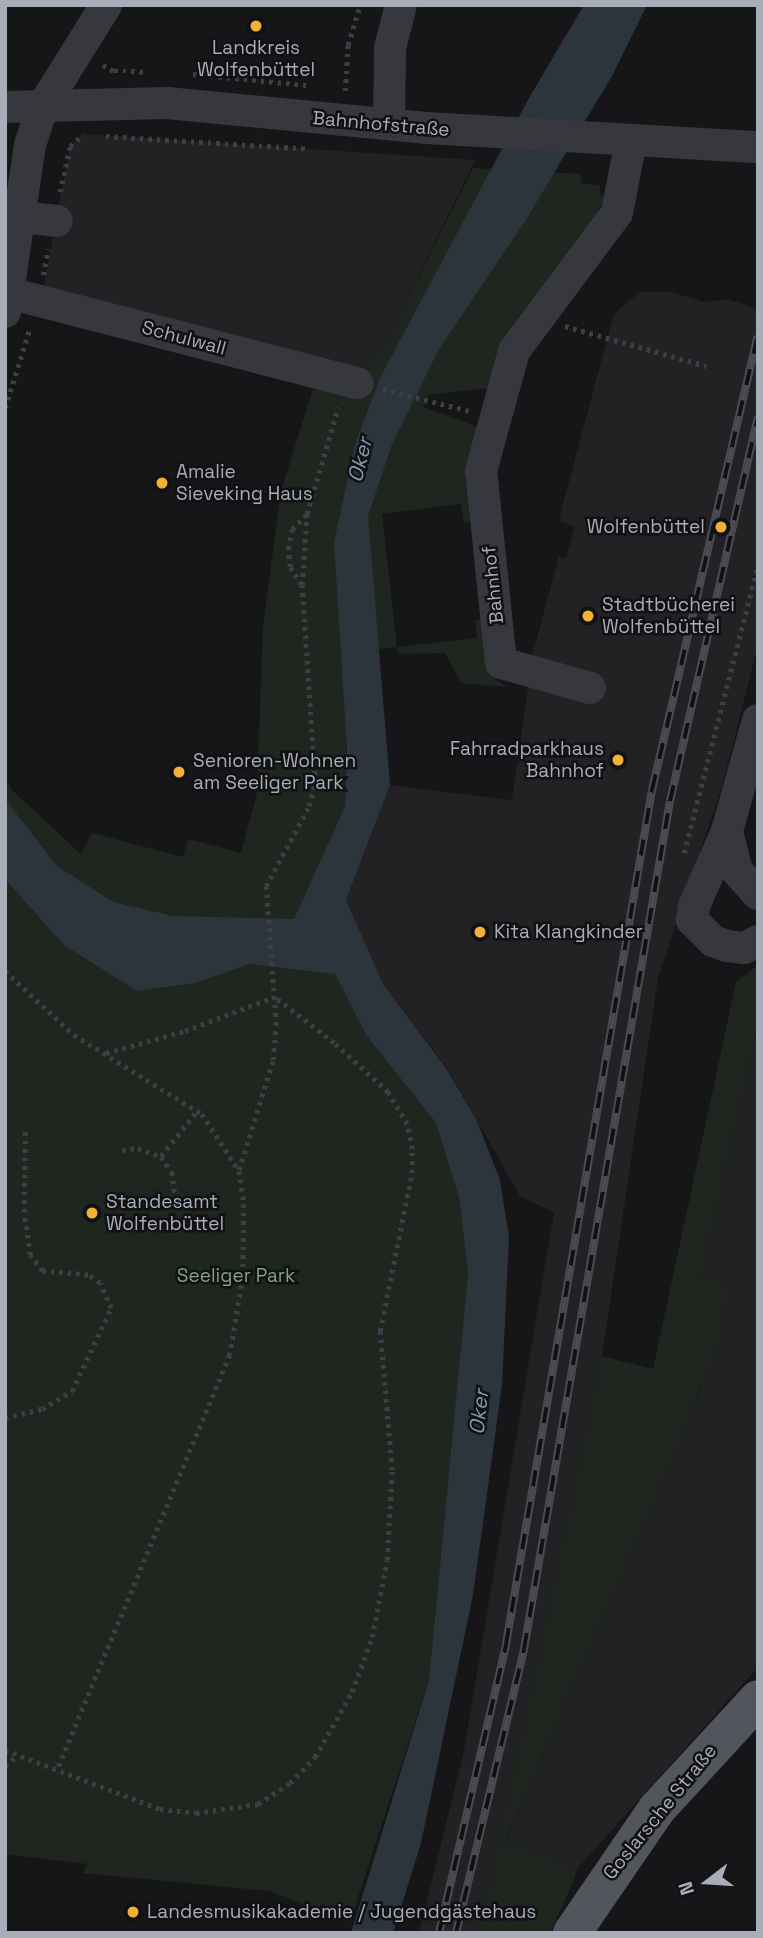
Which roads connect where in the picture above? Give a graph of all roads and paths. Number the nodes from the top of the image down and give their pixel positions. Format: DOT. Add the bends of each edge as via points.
graph roads {
  1 [pos="106,5"];
  2 [pos="360,5"];
  3 [pos="401,5"];
  4 [pos="345,92"];
  5 [pos="5,107"];
  6 [pos="42,108"];
  7 [pos="389,124"];
  8 [pos="83,134"];
  9 [pos="631,141"];
  10 [pos="758,147"];
  11 [pos="322,149"];
  12 [pos="20,217"];
  13 [pos="57,221"];
  14 [pos="7,302"];
  15 [pos="538,319"];
  16 [pos="706,366"];
  17 [pos="352,382"];
  18 [pos="495,417"];
  19 [pos="307,514"];
  20 [pos="758,565"];
  21 [pos="302,586"];
  22 [pos="590,688"];
  23 [pos="758,720"];
  24 [pos="727,831"];
  25 [pos="681,864"];
  26 [pos="758,894"];
  27 [pos="758,941"];
  28 [pos="5,971"];
  29 [pos="274,997"];
  30 [pos="106,1053"];
  31 [pos="197,1111"];
  32 [pos="25,1130"];
  33 [pos="122,1150"];
  34 [pos="161,1157"];
  35 [pos="239,1171"];
  36 [pos="175,1195"];
  37 [pos="5,1418"];
  38 [pos="758,1699"];
  39 [pos="5,1751"];
  40 [pos="16,1756"];
  41 [pos="5,1766"];
  42 [pos="58,1768"];
  43 [pos="572,1933"];
  1 -- 6 [label="street, Schulwall"];
  2 -- 4 [label="path" via="348,45"];
  3 -- 7 [label="street" via="390,48"];
  5 -- 6 [label="street, Bahnhofstraße"];
  6 -- 7 [label="street, Bahnhofstraße" via="167,103"];
  6 -- 12 [label="street, Schulwall" via="30,145"];
  7 -- 9 [label="street, Bahnhofstraße"];
  8 -- 11 [label="path"];
  9 -- 10 [label="street, Bahnhofstraße"];
  9 -- 15 [label="street, Bahnhof" via="617,213"];
  12 -- 13 [label="street"];
  12 -- 14 [label="street, Schulwall"];
  14 -- 17 [label="street, Schulwall"];
  15 -- 16 [label="path"];
  15 -- 18 [label="street, Bahnhof" via="513,351"];
  17 -- 18 [label="path"];
  17 -- 19 [label="path"];
  18 -- 22 [label="street, Bahnhof" via="481,471 501,663"];
  19 -- 21 [label="path"];
  19 -- 21 [label="path" via="292,529 288,549 290,567"];
  20 -- 25 [label="path"];
  21 -- 29 [label="path" via="315,783 309,806 266,886"];
  23 -- 24 [label="street"];
  24 -- 26 [label="street" via="737,871"];
  24 -- 27 [label="street" via="692,920 713,941 727,946 744,948"];
  28 -- 30 [label="path" via="74,1035"];
  29 -- 30 [label="path" via="186,1031"];
  29 -- 35 [label="path" via="273,1060"];
  29 -- 42 [label="path" via="388,1092 407,1124 412,1149 412,1173 380,1331 392,1470 387,1560 372,1637 352,1692 315,1757 290,1783 258,1804 196,1813 160,1809"];
  30 -- 31 [label="path"];
  31 -- 34 [label="path"];
  31 -- 35 [label="path"];
  32 -- 37 [label="path" via="24,1212 30,1255 42,1271 88,1275 100,1283 111,1308 72,1391 43,1409"];
  33 -- 34 [label="path" via="138,1148"];
  34 -- 36 [label="path" via="172,1172"];
  35 -- 42 [label="path" via="244,1203 243,1277 230,1355"];
  38 -- 43 [label="main road, Goslarsche Straße" via="657,1809"];
  39 -- 40 [label="path"];
  40 -- 41 [label="path"];
  40 -- 42 [label="path"];
}
